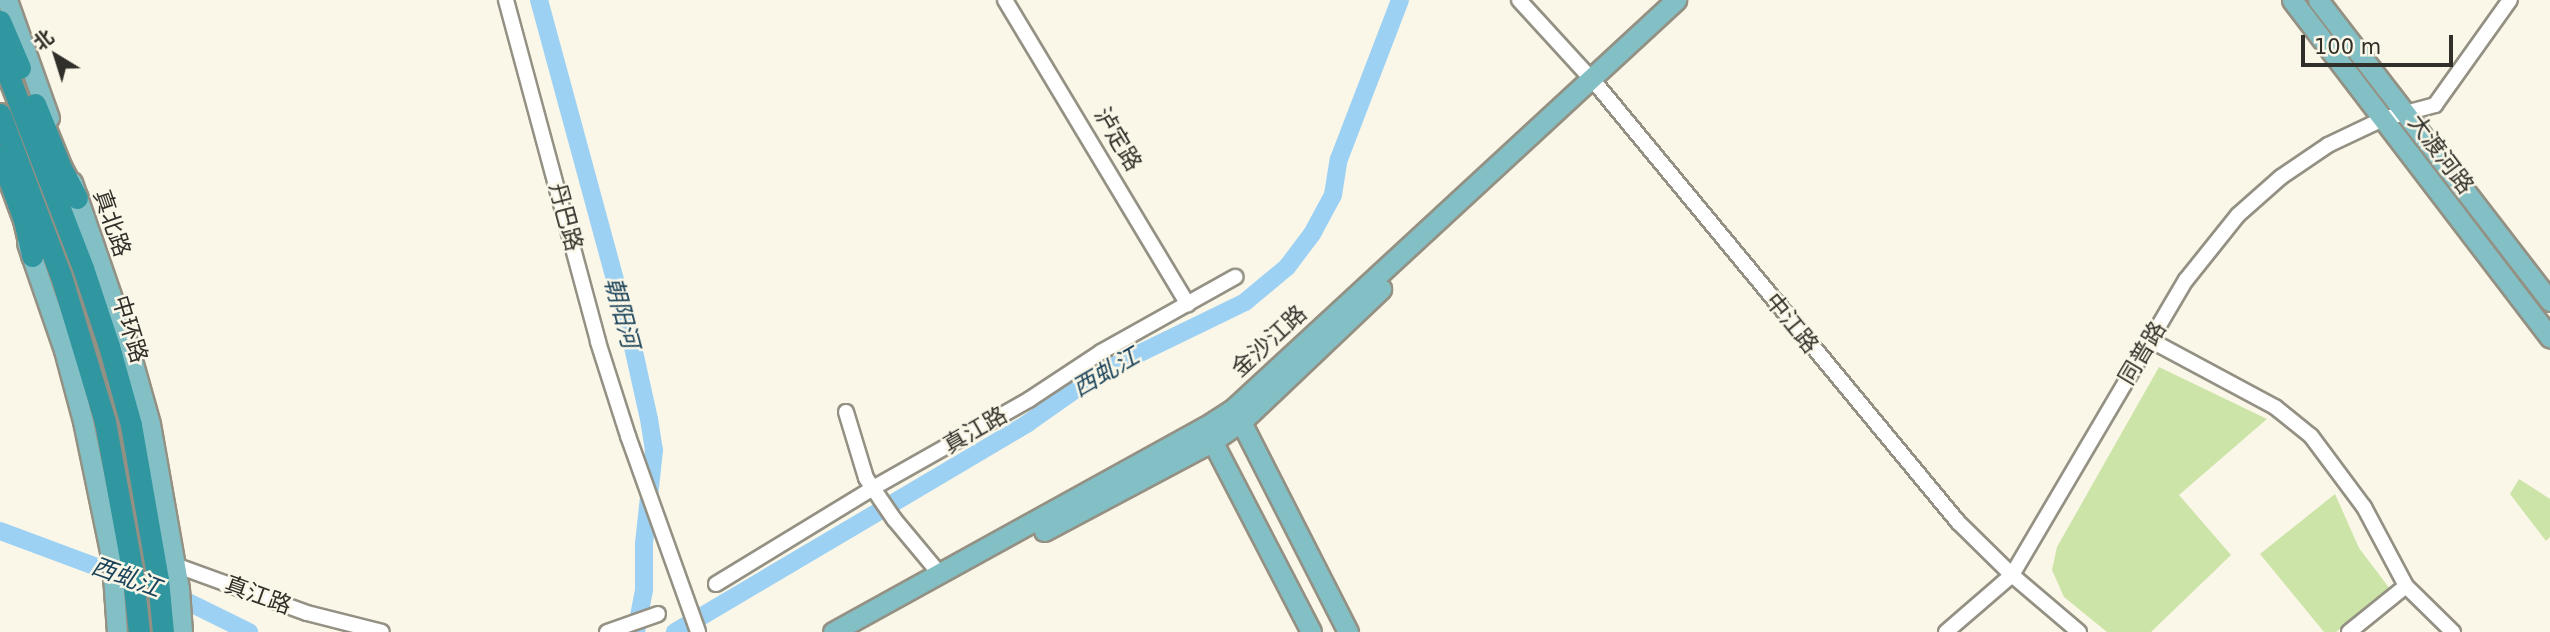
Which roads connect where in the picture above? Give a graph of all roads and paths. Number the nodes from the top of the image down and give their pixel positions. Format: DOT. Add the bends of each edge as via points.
graph roads {
  1 [pos="506,0"];
  2 [pos="1005,0"];
  3 [pos="1519,0"];
  4 [pos="1676,0"];
  5 [pos="1692,0"];
  6 [pos="2292,0"];
  7 [pos="2318,0"];
  8 [pos="2510,0"];
  9 [pos="8,6"];
  10 [pos="0,54"];
  11 [pos="1594,81"];
  12 [pos="2406,111"];
  13 [pos="0,114"];
  14 [pos="2383,118"];
  15 [pos="0,155"];
  16 [pos="0,178"];
  17 [pos="77,198"];
  18 [pos="32,256"];
  19 [pos="1235,277"];
  20 [pos="2550,300"];
  21 [pos="1188,304"];
  22 [pos="2550,338"];
  23 [pos="2150,340"];
  24 [pos="846,412"];
  25 [pos="1238,414"];
  26 [pos="1209,434"];
  27 [pos="874,491"];
  28 [pos="175,565"];
  29 [pos="939,573"];
  30 [pos="2012,575"];
  31 [pos="716,584"];
  32 [pos="2406,586"];
  33 [pos="657,614"];
  34 [pos="172,627"];
  35 [pos="117,632"];
  36 [pos="139,632"];
  37 [pos="382,632"];
  38 [pos="607,632"];
  39 [pos="698,632"];
  40 [pos="833,632"];
  41 [pos="854,632"];
  42 [pos="1311,632"];
  43 [pos="1348,632"];
  44 [pos="1946,632"];
  45 [pos="2078,632"];
  46 [pos="2350,632"];
  47 [pos="2453,632"];
  1 -- 39 [label="street, 丹巴路" via="598,342"];
  2 -- 21 [label="street, 泸定路"];
  3 -- 11 [label="street, 中江路"];
  4 -- 11 [label="main road, 金沙江路"];
  5 -- 11 [label="main road, 金沙江路"];
  6 -- 14 [label="main road, 大渡河路"];
  7 -- 12 [label="main road, 大渡河路"];
  8 -- 12 [label="street, 同普路" via="2444,96 2424,110"];
  9 -- 17 [label="highway" via="61,168"];
  10 -- 34 [label="highway, 中环路" via="109,346 131,425 158,580"];
  11 -- 25 [label="main road, 金沙江路"];
  11 -- 30 [label="street, 中江路" via="1917,474"];
  12 -- 14 [label="street, 同普路"];
  12 -- 20 [label="main road, 大渡河路"];
  13 -- 36 [label="highway" via="85,349 105,422"];
  14 -- 22 [label="main road, 大渡河路"];
  14 -- 23 [label="street, 同普路" via="2328,145 2252,201 2186,280"];
  15 -- 18 [label="highway"];
  16 -- 18 [label="main road"];
  17 -- 28 [label="main road, 真北路" via="127,342 146,413"];
  18 -- 35 [label="main road" via="83,421 112,561"];
  19 -- 21 [label="street, 真江路"];
  21 -- 27 [label="street, 真江路"];
  23 -- 30 [label="street, 同普路"];
  23 -- 32 [label="street" via="2275,407 2311,436 2364,507"];
  24 -- 27 [label="street"];
  25 -- 26 [label="main road, 金沙江路"];
  25 -- 43 [label="main road"];
  26 -- 29 [label="main road, 金沙江路"];
  26 -- 41 [label="main road, 金沙江路"];
  26 -- 42 [label="main road"];
  27 -- 29 [label="street"];
  27 -- 31 [label="street, 真江路"];
  28 -- 34 [label="main road, 真北路" via="179,589"];
  28 -- 37 [label="street, 真江路" via="307,613"];
  29 -- 40 [label="main road, 金沙江路"];
  30 -- 44 [label="street, 同普路"];
  30 -- 45 [label="street, 中江路"];
  32 -- 46 [label="street"];
  32 -- 47 [label="street"];
  33 -- 38 [label="street"];
}
